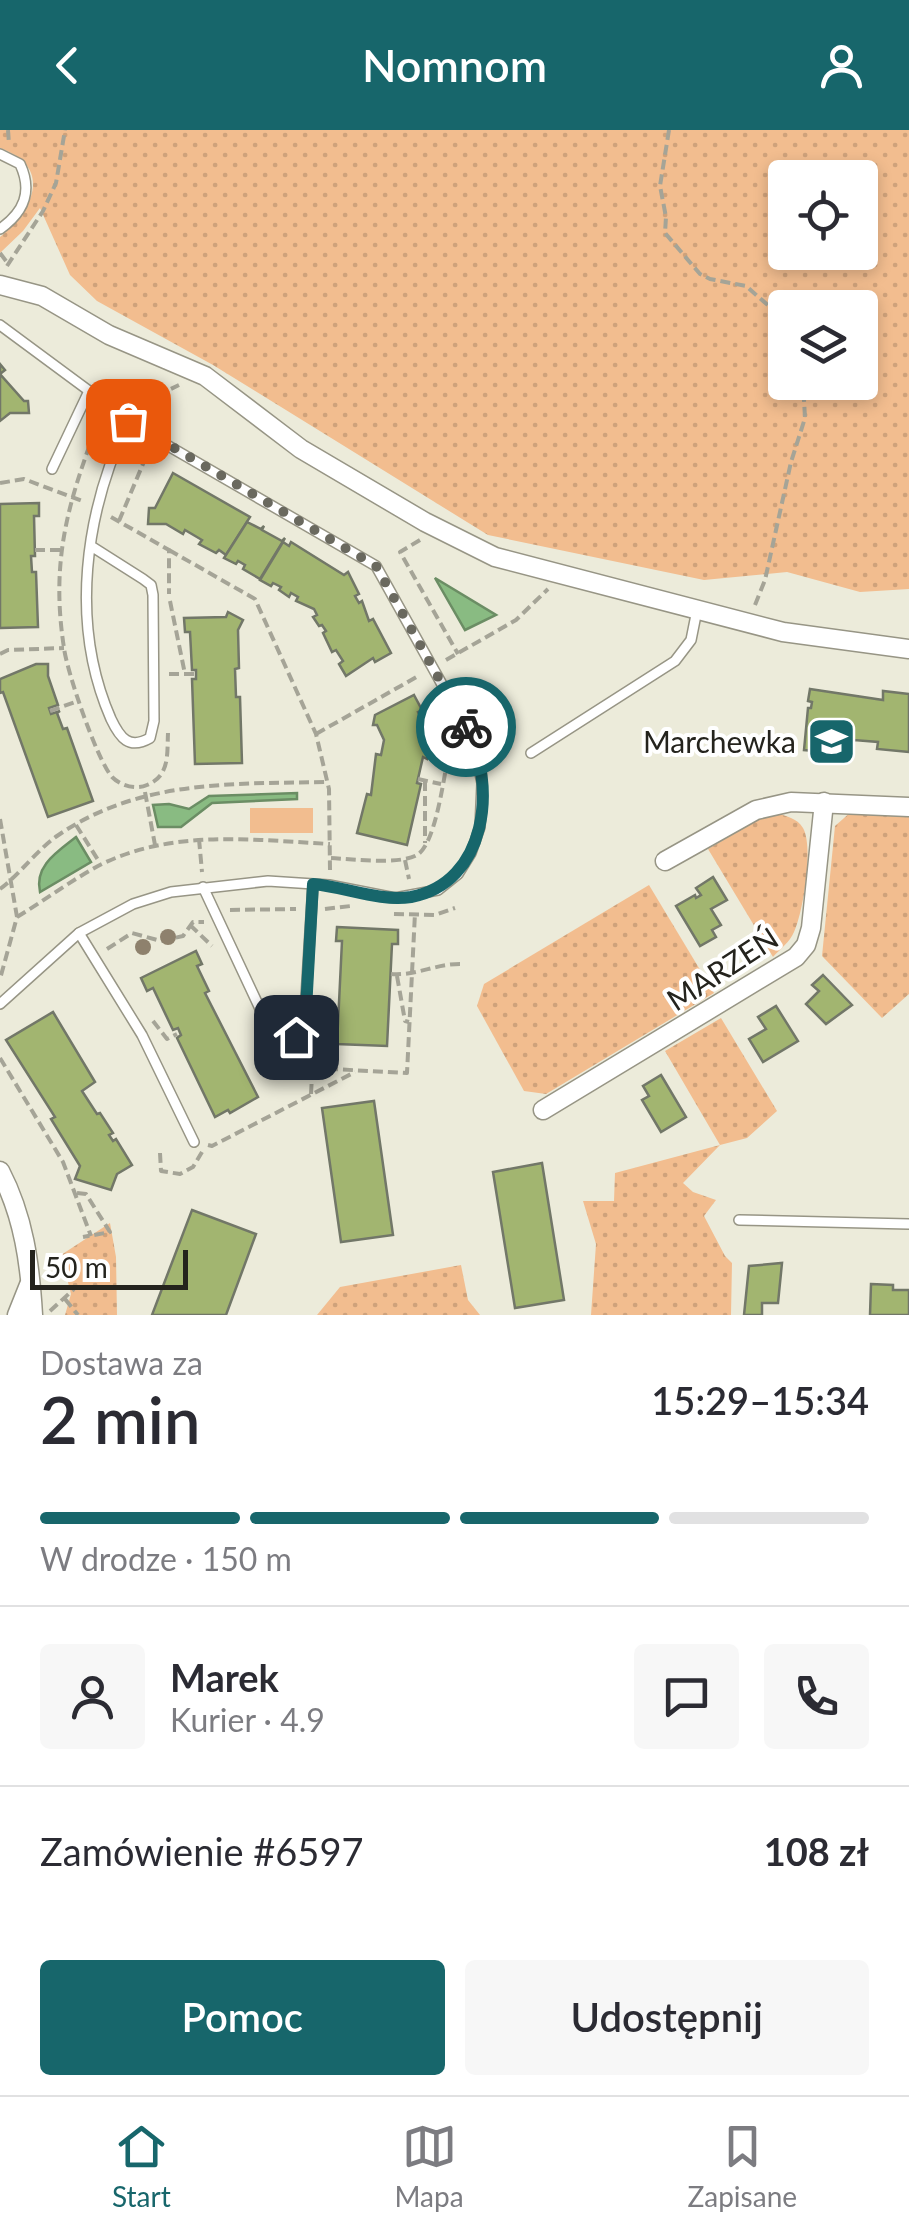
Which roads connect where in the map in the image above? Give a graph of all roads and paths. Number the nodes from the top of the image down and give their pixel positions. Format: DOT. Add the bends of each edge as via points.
graph roads {
  1 [pos="668,130"];
  2 [pos="0,154"];
  3 [pos="0,229"];
  4 [pos="0,253"];
  5 [pos="9,264"];
  6 [pos="7,287"];
  7 [pos="768,305"];
  8 [pos="0,326"];
  9 [pos="187,380"];
  10 [pos="89,391"];
  11 [pos="804,400"];
  12 [pos="144,402"];
  13 [pos="102,414"];
  14 [pos="126,425"];
  15 [pos="52,469"];
  16 [pos="0,483"];
  17 [pos="71,494"];
  18 [pos="97,510"];
  19 [pos="120,521"];
  20 [pos="428,536"];
  21 [pos="91,546"];
  22 [pos="35,550"];
  23 [pos="61,550"];
  24 [pos="169,550"];
  25 [pos="554,582"];
  26 [pos="170,600"];
  27 [pos="698,610"];
  28 [pos="740,621"];
  29 [pos="169,637"];
  30 [pos="64,648"];
  31 [pos="909,649"];
  32 [pos="0,654"];
  33 [pos="458,654"];
  34 [pos="432,668"];
  35 [pos="169,674"];
  36 [pos="185,674"];
  37 [pos="196,674"];
  38 [pos="78,701"];
  39 [pos="50,711"];
  40 [pos="168,722"];
  41 [pos="453,726"];
  42 [pos="316,734"];
  43 [pos="532,752"];
  44 [pos="418,779"];
  45 [pos="425,781"];
  46 [pos="328,782"];
  47 [pos="441,784"];
  48 [pos="144,787"];
  49 [pos="145,794"];
  50 [pos="824,802"];
  51 [pos="909,808"];
  52 [pos="0,819"];
  53 [pos="76,825"];
  54 [pos="199,839"];
  55 [pos="330,844"];
  56 [pos="155,845"];
  57 [pos="426,848"];
  58 [pos="200,857"];
  59 [pos="330,858"];
  60 [pos="665,860"];
  61 [pos="101,865"];
  62 [pos="12,880"];
  63 [pos="313,884"];
  64 [pos="329,886"];
  65 [pos="203,887"];
  66 [pos="0,888"];
  67 [pos="355,906"];
  68 [pos="313,908"];
  69 [pos="455,908"];
  70 [pos="228,910"];
  71 [pos="390,914"];
  72 [pos="415,916"];
  73 [pos="17,917"];
  74 [pos="199,922"];
  75 [pos="79,933"];
  76 [pos="95,957"];
  77 [pos="460,964"];
  78 [pos="412,975"];
  79 [pos="0,979"];
  80 [pos="0,1004"];
  81 [pos="147,1014"];
  82 [pos="410,1022"];
  83 [pos="177,1034"];
  84 [pos="0,1058"];
  85 [pos="312,1068"];
  86 [pos="359,1070"];
  87 [pos="543,1110"];
  88 [pos="199,1143"];
  89 [pos="0,1172"];
  90 [pos="77,1193"];
  91 [pos="739,1220"];
  92 [pos="909,1224"];
  93 [pos="91,1236"];
  94 [pos="83,1238"];
  95 [pos="31,1280"];
  96 [pos="74,1289"];
  97 [pos="65,1299"];
  98 [pos="42,1313"];
  99 [pos="16,1315"];
  100 [pos="78,1315"];
  1 -- 7 [label="path" via="660,186 665,233 700,274 746,286"];
  2 -- 3 [label="lane" via="20,164 28,190 22,209"];
  4 -- 5 [label="path"];
  6 -- 27 [label="street" via="42,296 216,383 301,449 463,543"];
  8 -- 10 [label="lane"];
  9 -- 12 [label="path"];
  10 -- 14 [label="lane"];
  10 -- 15 [label="lane"];
  11 -- 28 [label="path" via="765,580"];
  13 -- 17 [label="path"];
  14 -- 18 [label="lane"];
  14 -- 19 [label="path" via="150,446"];
  14 -- 34 [label="lane" via="376,566"];
  16 -- 17 [label="path" via="24,479"];
  17 -- 18 [label="path"];
  17 -- 23 [label="path"];
  18 -- 19 [label="path"];
  18 -- 21 [label="lane"];
  19 -- 24 [label="path"];
  20 -- 33 [label="path" via="400,552"];
  21 -- 21 [label="lane" via="91,653 120,737 137,744 150,738 154,721 153,595 143,579"];
  22 -- 23 [label="path"];
  23 -- 30 [label="path"];
  24 -- 26 [label="path"];
  24 -- 42 [label="path" via="255,599"];
  25 -- 33 [label="path" via="516,620"];
  26 -- 29 [label="path"];
  26 -- 36 [label="path"];
  27 -- 28 [label="street"];
  27 -- 43 [label="lane" via="691,640 675,661"];
  28 -- 31 [label="street"];
  30 -- 32 [label="path"];
  30 -- 38 [label="path"];
  33 -- 34 [label="path"];
  34 -- 42 [label="path"];
  34 -- 64 [label="lane" via="479,757 480,827 471,853 438,890 412,897"];
  35 -- 36 [label="path"];
  36 -- 37 [label="path"];
  38 -- 39 [label="path"];
  38 -- 48 [label="path" via="112,776 128,787"];
  40 -- 48 [label="path" via="166,767"];
  41 -- 47 [label="path"];
  42 -- 46 [label="path"];
  44 -- 45 [label="path"];
  45 -- 47 [label="path"];
  45 -- 57 [label="path"];
  46 -- 49 [label="path" via="215,784"];
  46 -- 55 [label="path"];
  47 -- 57 [label="path"];
  48 -- 49 [label="path"];
  49 -- 53 [label="path"];
  49 -- 56 [label="path"];
  50 -- 51 [label="street"];
  50 -- 60 [label="street" via="756,810"];
  50 -- 87 [label="street, MARZEŃ" via="812,928 796,957"];
  52 -- 62 [label="path"];
  53 -- 61 [label="path"];
  53 -- 62 [label="path"];
  54 -- 55 [label="path"];
  54 -- 56 [label="path"];
  54 -- 58 [label="path"];
  55 -- 59 [label="path"];
  56 -- 61 [label="path"];
  57 -- 59 [label="path" via="405,860"];
  59 -- 64 [label="path"];
  61 -- 73 [label="path"];
  62 -- 66 [label="path"];
  62 -- 73 [label="path"];
  63 -- 64 [label="lane"];
  63 -- 65 [label="lane"];
  63 -- 68 [label="lane"];
  65 -- 68 [label="lane" via="270,1030 283,1037 296,1037 304,1028"];
  65 -- 75 [label="lane" via="133,904"];
  67 -- 68 [label="path"];
  68 -- 70 [label="path"];
  69 -- 72 [label="path"];
  71 -- 72 [label="path"];
  72 -- 78 [label="path"];
  73 -- 79 [label="path"];
  74 -- 76 [label="path" via="183,936 160,941 132,934"];
  75 -- 76 [label="lane"];
  75 -- 80 [label="lane"];
  76 -- 88 [label="lane"];
  77 -- 78 [label="path"];
  78 -- 82 [label="path"];
  78 -- 82 [label="path" via="393,974"];
  81 -- 83 [label="path" via="167,1039"];
  82 -- 86 [label="path" via="407,1073"];
  84 -- 90 [label="path"];
  85 -- 86 [label="path"];
  86 -- 88 [label="path" via="212,1146"];
  89 -- 95 [label="street" via="20,1221"];
  90 -- 93 [label="path"];
  90 -- 93 [label="path" via="86,1194 110,1232"];
  91 -- 92 [label="lane"];
  93 -- 94 [label="path"];
  95 -- 98 [label="street"];
  95 -- 99 [label="street"];
  96 -- 97 [label="path"];
  97 -- 98 [label="path"];
  97 -- 100 [label="path"];
}
